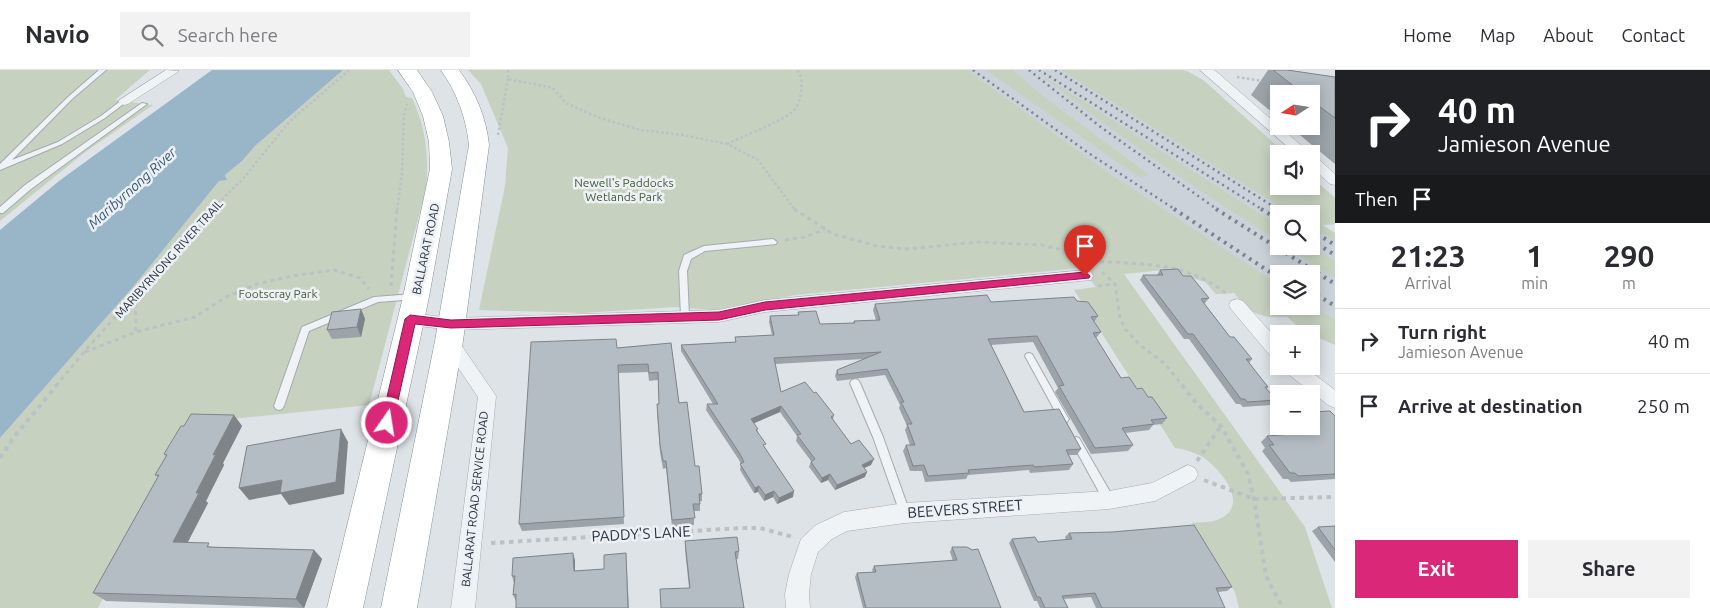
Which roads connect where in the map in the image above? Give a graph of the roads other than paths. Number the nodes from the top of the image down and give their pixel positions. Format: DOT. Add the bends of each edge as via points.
graph roads {
  1 [pos="103,70"];
  2 [pos="173,70"];
  3 [pos="407,70"];
  4 [pos="450,70"];
  5 [pos="1206,70"];
  6 [pos="124,102"];
  7 [pos="144,104"];
  8 [pos="1294,145"];
  9 [pos="0,168"];
  10 [pos="1320,168"];
  11 [pos="1335,181"];
  12 [pos="0,211"];
  13 [pos="772,242"];
  14 [pos="1086,268"];
  15 [pos="406,305"];
  16 [pos="1237,305"];
  17 [pos="685,316"];
  18 [pos="450,333"];
  19 [pos="1270,344"];
  20 [pos="1029,356"];
  21 [pos="1302,375"];
  22 [pos="855,382"];
  23 [pos="1335,400"];
  24 [pos="279,406"];
  25 [pos="1188,474"];
  26 [pos="1109,500"];
  27 [pos="905,513"];
  28 [pos="345,608"];
  29 [pos="399,608"];
  30 [pos="463,608"];
  31 [pos="798,608"];
  1 -- 9 [label="lane"];
  2 -- 6 [label="street"];
  2 -- 7 [label="street"];
  3 -- 15 [label="highway, BALLARAT ROAD" via="419,85 432,115 441,149 441,169 438,193"];
  4 -- 18 [label="highway" via="470,104 479,145"];
  5 -- 8 [label="street"];
  6 -- 9 [label="lane" via="60,143"];
  7 -- 12 [label="lane" via="28,187"];
  10 -- 11 [label="street"];
  13 -- 17 [label="lane" via="704,249 687,257 683,271"];
  14 -- 17 [label="street" via="765,306 719,316"];
  15 -- 18 [label="street"];
  15 -- 24 [label="lane" via="377,299 305,329"];
  15 -- 28 [label="highway, BALLARAT ROAD"];
  16 -- 19 [label="street"];
  17 -- 18 [label="street"];
  18 -- 29 [label="highway"];
  18 -- 30 [label="street, BALLARAT ROAD SERVICE ROAD" via="487,396"];
  20 -- 26 [label="lane"];
  21 -- 23 [label="street"];
  22 -- 27 [label="lane"];
  25 -- 26 [label="street, BEEVERS STREET" via="1155,492"];
  26 -- 27 [label="street, BEEVERS STREET"];
  27 -- 31 [label="street, BEEVERS STREET" via="844,522 824,532 809,546 800,574"];
}
